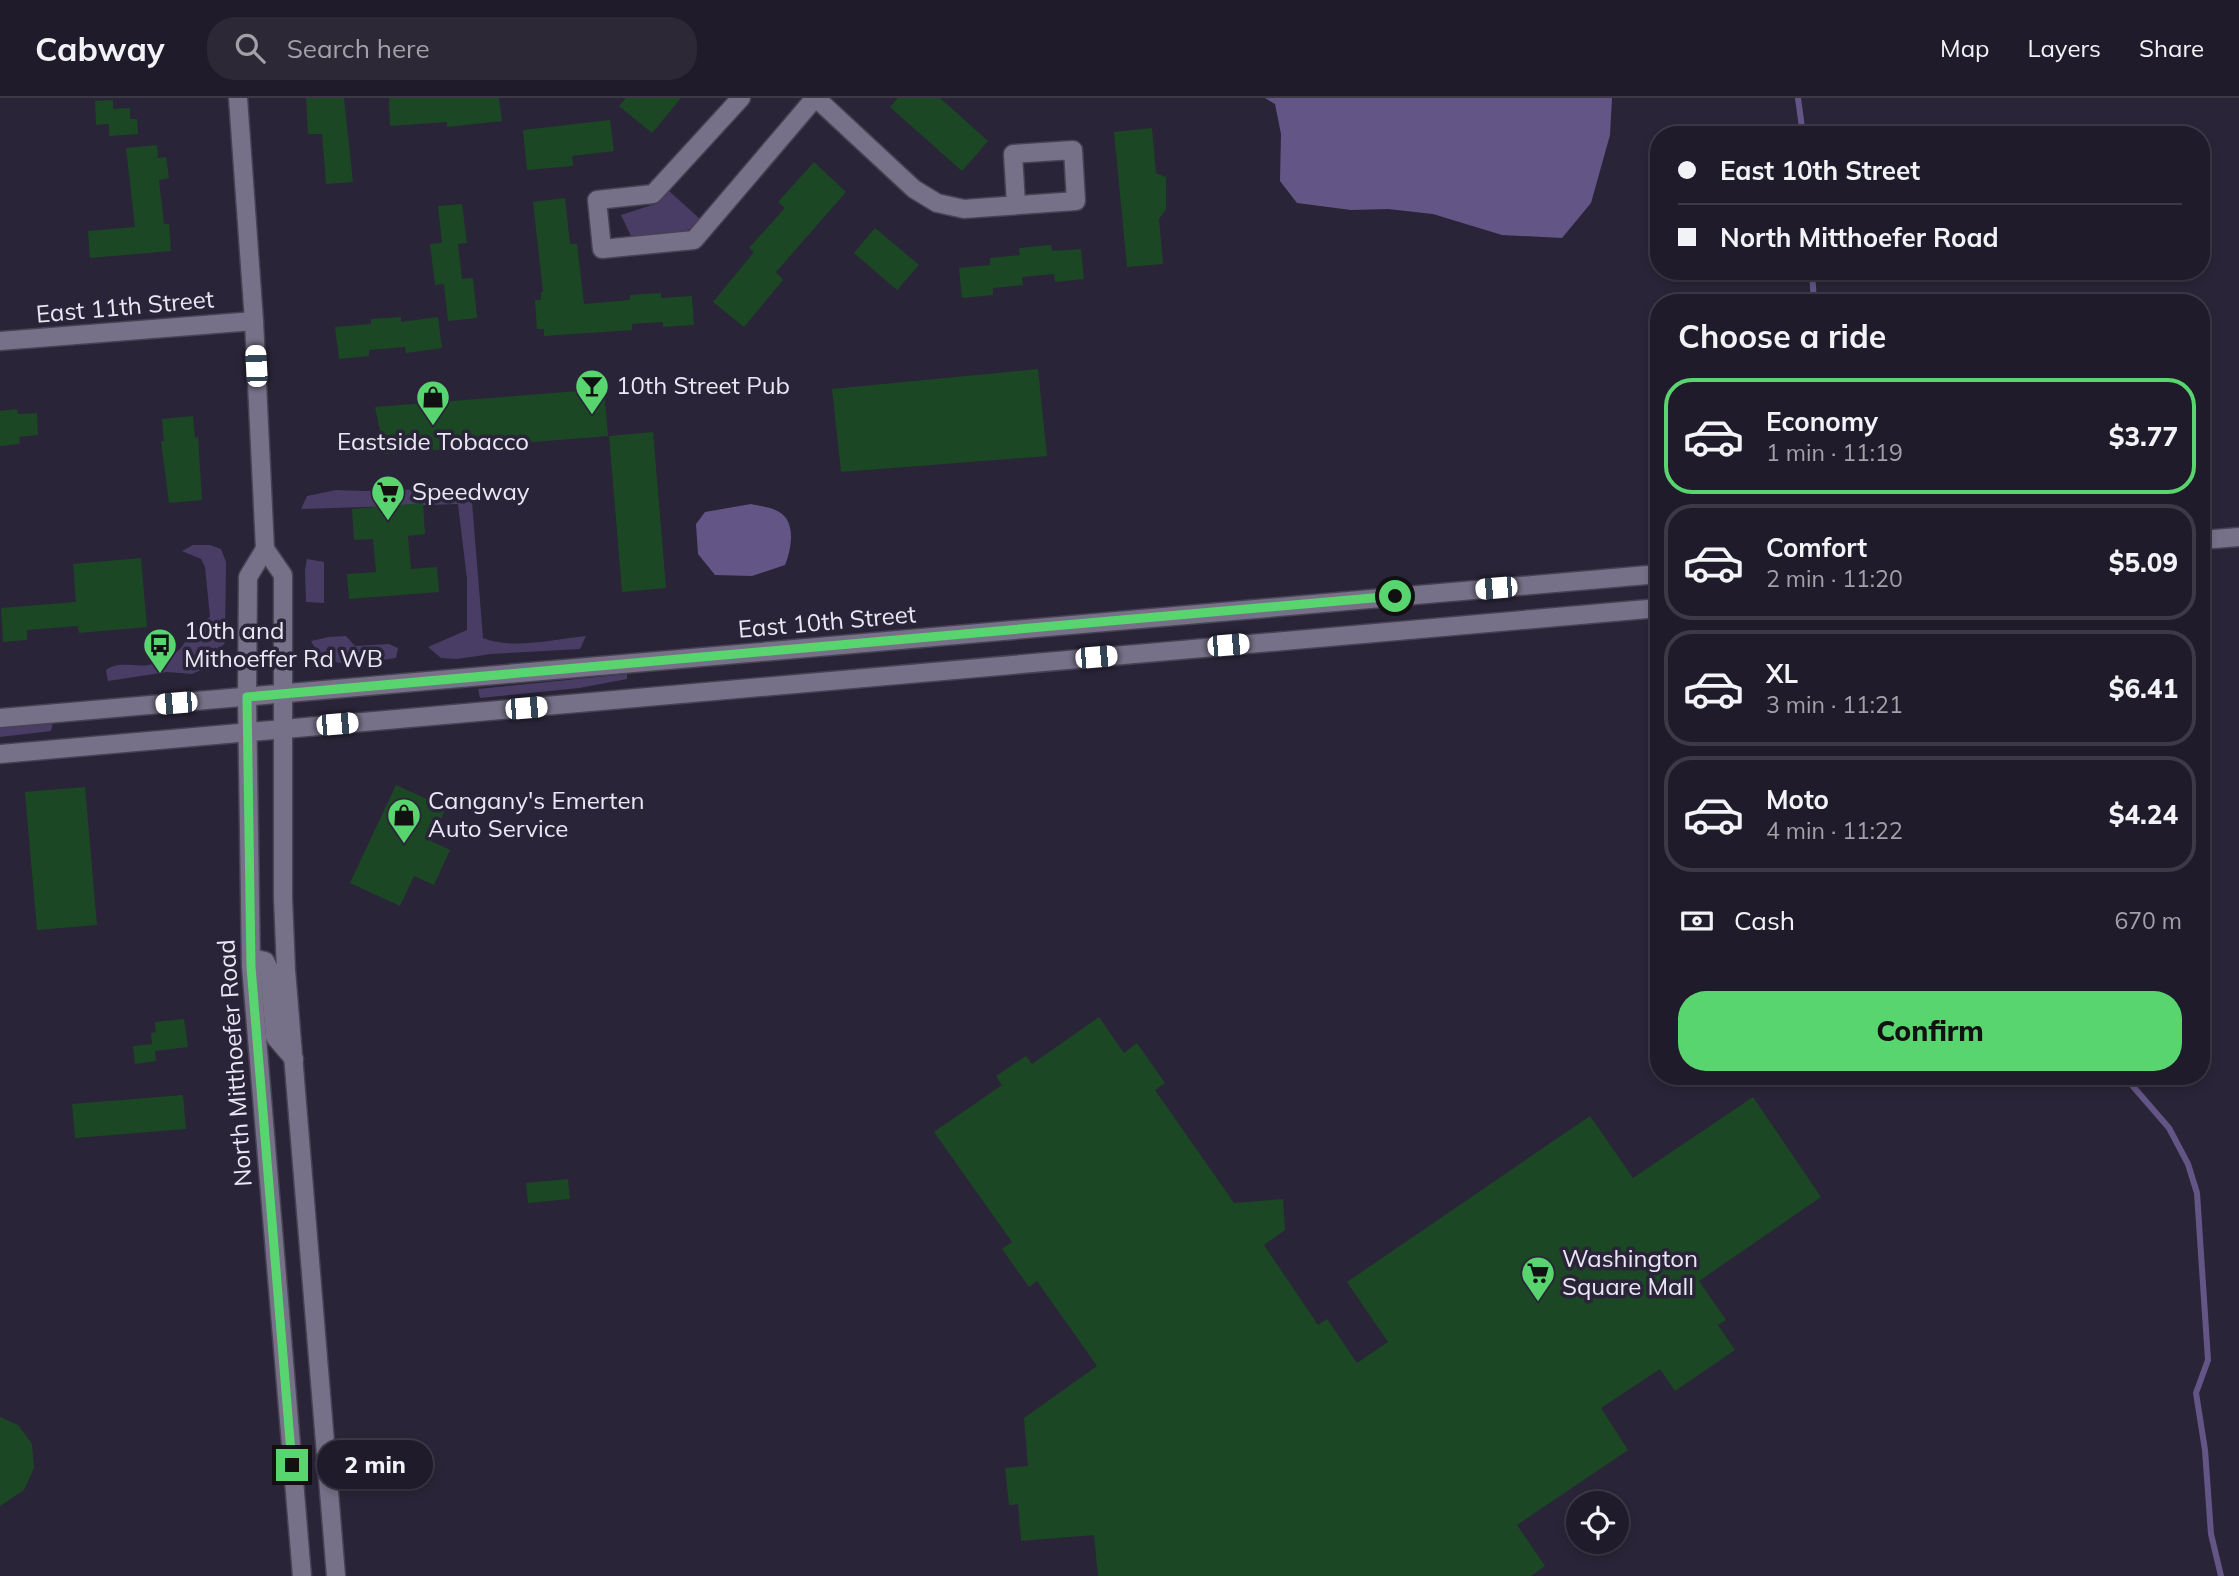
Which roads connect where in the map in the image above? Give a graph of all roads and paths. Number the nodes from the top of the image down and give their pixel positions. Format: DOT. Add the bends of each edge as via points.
graph roads {
  1 [pos="238,98"];
  2 [pos="741,98"];
  3 [pos="815,98"];
  4 [pos="1016,204"];
  5 [pos="254,321"];
  6 [pos="0,341"];
  7 [pos="2239,537"];
  8 [pos="2210,539"];
  9 [pos="265,549"];
  10 [pos="1650,575"];
  11 [pos="1650,609"];
  12 [pos="284,694"];
  13 [pos="247,697"];
  14 [pos="0,719"];
  15 [pos="283,729"];
  16 [pos="248,732"];
  17 [pos="0,754"];
  18 [pos="251,958"];
  19 [pos="294,1059"];
  20 [pos="302,1576"];
  21 [pos="336,1576"];
  1 -- 5 [label="main road"];
  2 -- 3 [label="main road" via="653,194 597,200 602,248 694,240"];
  3 -- 4 [label="main road" via="925,197 964,209"];
  4 -- 4 [label="main road" via="1013,154 1073,150 1076,201"];
  5 -- 6 [label="main road, East 11th Street"];
  5 -- 9 [label="main road"];
  7 -- 8 [label="main road"];
  9 -- 12 [label="main road" via="283,575"];
  9 -- 13 [label="main road, North Mitthoefer Road" via="248,578"];
  10 -- 12 [label="main road, East 10th Street"];
  11 -- 15 [label="main road"];
  12 -- 13 [label="main road, East 10th Street"];
  12 -- 15 [label="main road"];
  13 -- 14 [label="main road, East 10th Street"];
  13 -- 16 [label="main road, North Mitthoefer Road"];
  15 -- 16 [label="main road"];
  15 -- 19 [label="main road" via="283,898"];
  16 -- 17 [label="main road"];
  16 -- 18 [label="main road, North Mitthoefer Road"];
  18 -- 19 [label="main road" via="265,961 270,969 275,1037"];
  18 -- 20 [label="main road, North Mitthoefer Road"];
  19 -- 21 [label="main road"];
}
